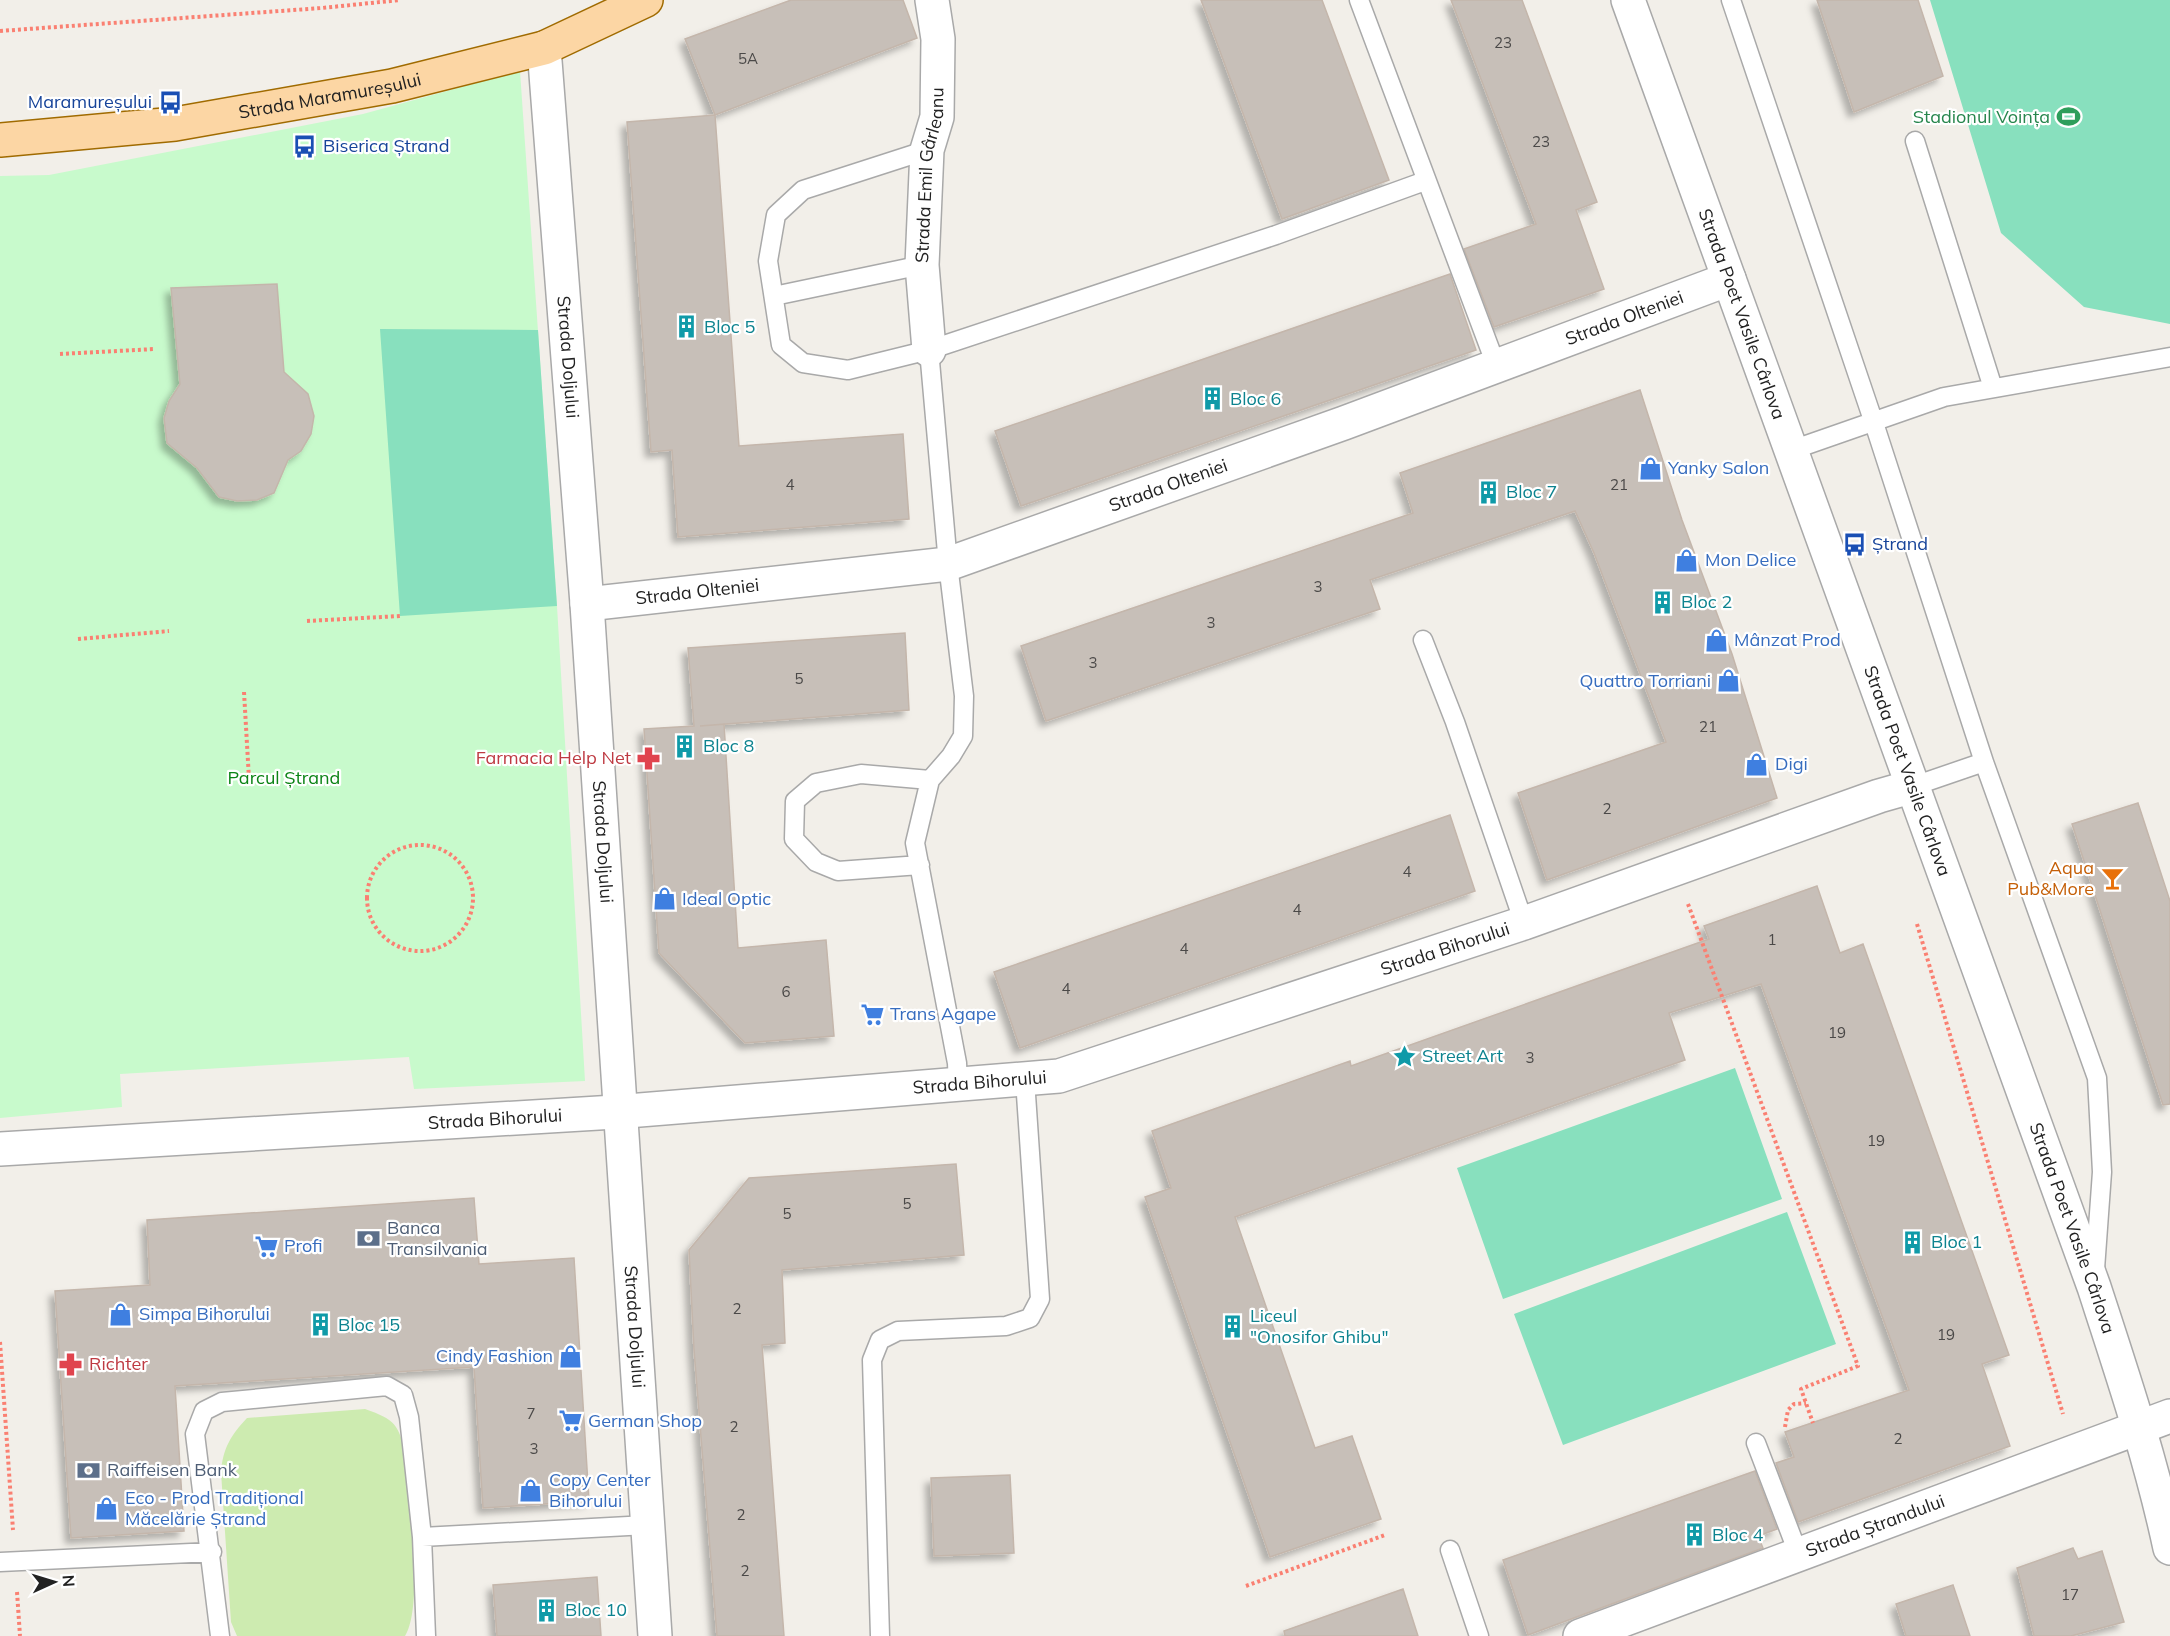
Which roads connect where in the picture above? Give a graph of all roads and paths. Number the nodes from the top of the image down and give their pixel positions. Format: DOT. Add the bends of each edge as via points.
graph roads {
  1 [pos="400,0"];
  2 [pos="646,0"];
  3 [pos="932,0"];
  4 [pos="1359,0"];
  5 [pos="1628,0"];
  6 [pos="1731,0"];
  7 [pos="0,31"];
  8 [pos="544,48"];
  9 [pos="0,140"];
  10 [pos="1915,141"];
  11 [pos="927,150"];
  12 [pos="1425,181"];
  13 [pos="922,264"];
  14 [pos="1729,279"];
  15 [pos="774,296"];
  16 [pos="155,349"];
  17 [pos="929,350"];
  18 [pos="60,354"];
  19 [pos="2170,357"];
  20 [pos="1496,365"];
  21 [pos="1993,388"];
  22 [pos="1874,423"];
  23 [pos="1792,450"];
  24 [pos="948,564"];
  25 [pos="587,604"];
  26 [pos="400,616"];
  27 [pos="308,621"];
  28 [pos="169,630"];
  29 [pos="78,639"];
  30 [pos="1423,640"];
  31 [pos="244,692"];
  32 [pos="1984,762"];
  33 [pos="249,778"];
  34 [pos="930,780"];
  35 [pos="1914,786"];
  36 [pos="409,846"];
  37 [pos="920,865"];
  38 [pos="1675,870"];
  39 [pos="1917,922"];
  40 [pos="1524,923"];
  41 [pos="1024,1080"];
  42 [pos="958,1085"];
  43 [pos="621,1111"];
  44 [pos="0,1149"];
  45 [pos="2094,1287"];
  46 [pos="0,1342"];
  47 [pos="1806,1403"];
  48 [pos="2170,1416"];
  49 [pos="1813,1423"];
  50 [pos="2139,1427"];
  51 [pos="1785,1432"];
  52 [pos="1756,1443"];
  53 [pos="2074,1451"];
  54 [pos="647,1525"];
  55 [pos="1385,1535"];
  56 [pos="422,1537"];
  57 [pos="2170,1548"];
  58 [pos="1450,1550"];
  59 [pos="212,1552"];
  60 [pos="1798,1553"];
  61 [pos="8,1562"];
  62 [pos="1246,1586"];
  63 [pos="20,1636"];
  64 [pos="220,1636"];
  65 [pos="426,1636"];
  66 [pos="655,1636"];
  67 [pos="880,1636"];
  68 [pos="1479,1636"];
  69 [pos="1580,1636"];
  1 -- 7 [label="path"];
  2 -- 8 [label="main road, Strada Maramureșului"];
  3 -- 11 [label="street, Strada Emil Gârleanu" via="938,39 937,117"];
  4 -- 12 [label="lane"];
  5 -- 14 [label="street, Strada Poet Vasile Cârlova"];
  6 -- 22 [label="lane"];
  8 -- 9 [label="main road, Strada Maramureșului" via="319,100 175,124"];
  8 -- 25 [label="street, Strada Doljului"];
  10 -- 21 [label="lane"];
  11 -- 13 [label="street, Strada Emil Gârleanu"];
  11 -- 15 [label="lane" via="803,190 776,215 768,261"];
  12 -- 17 [label="lane" via="1276,235"];
  12 -- 20 [label="lane"];
  13 -- 15 [label="lane"];
  13 -- 17 [label="street, Strada Emil Gârleanu"];
  14 -- 20 [label="street, Strada Olteniei"];
  14 -- 23 [label="street, Strada Poet Vasile Cârlova"];
  15 -- 17 [label="lane" via="781,345 803,363 848,370"];
  16 -- 18 [label="path"];
  17 -- 24 [label="lane"];
  19 -- 21 [label="lane"];
  20 -- 24 [label="street, Strada Olteniei"];
  21 -- 22 [label="lane" via="1944,397"];
  22 -- 23 [label="lane"];
  22 -- 32 [label="lane"];
  23 -- 35 [label="street, Strada Poet Vasile Cârlova"];
  24 -- 25 [label="street, Strada Olteniei"];
  24 -- 34 [label="lane" via="964,696 963,736"];
  25 -- 43 [label="street, Strada Doljului"];
  26 -- 27 [label="path"];
  28 -- 29 [label="path"];
  30 -- 40 [label="lane"];
  31 -- 33 [label="path"];
  32 -- 35 [label="lane"];
  32 -- 45 [label="lane" via="2097,1078 2102,1172"];
  34 -- 37 [label="lane" via="915,843"];
  34 -- 37 [label="lane" via="861,774 816,783 795,801 794,839 816,862 838,871"];
  35 -- 38 [label="street, Strada Bihorului"];
  35 -- 45 [label="street, Strada Poet Vasile Cârlova"];
  36 -- 36 [label="path" via="427,845 444,850 463,867 473,890 467,922 456,937 425,951 391,942 377,930 368,905 370,879 379,864 392,852"];
  37 -- 42 [label="lane"];
  38 -- 40 [label="street, Strada Bihorului"];
  38 -- 47 [label="path" via="1858,1366 1802,1389"];
  39 -- 53 [label="path"];
  40 -- 41 [label="street, Strada Bihorului" via="1059,1076"];
  41 -- 42 [label="street, Strada Bihorului"];
  41 -- 67 [label="lane" via="1040,1299 1030,1318 1006,1326 898,1331 880,1340 872,1360"];
  42 -- 43 [label="street, Strada Bihorului"];
  43 -- 44 [label="street, Strada Bihorului"];
  43 -- 54 [label="street, Strada Doljului"];
  45 -- 50 [label="street, Strada Poet Vasile Cârlova"];
  46 -- 61 [label="path"];
  47 -- 49 [label="path"];
  47 -- 51 [label="path" via="1794,1404 1788,1410"];
  48 -- 50 [label="street, Strada Ștrandului"];
  50 -- 53 [label="street, Strada Ștrandului"];
  50 -- 57 [label="street, Strada Poet Vasile Cârlova"];
  52 -- 60 [label="lane"];
  53 -- 60 [label="street, Strada Ștrandului"];
  54 -- 56 [label="lane"];
  54 -- 66 [label="street, Strada Doljului"];
  55 -- 62 [label="path"];
  56 -- 59 [label="lane" via="409,1417 403,1395 387,1386 222,1402 204,1411 195,1434"];
  56 -- 65 [label="lane"];
  58 -- 68 [label="lane"];
  59 -- 61 [label="lane"];
  59 -- 64 [label="lane"];
  60 -- 69 [label="street, Strada Ștrandului"];
  61 -- 63 [label="path"];
}
